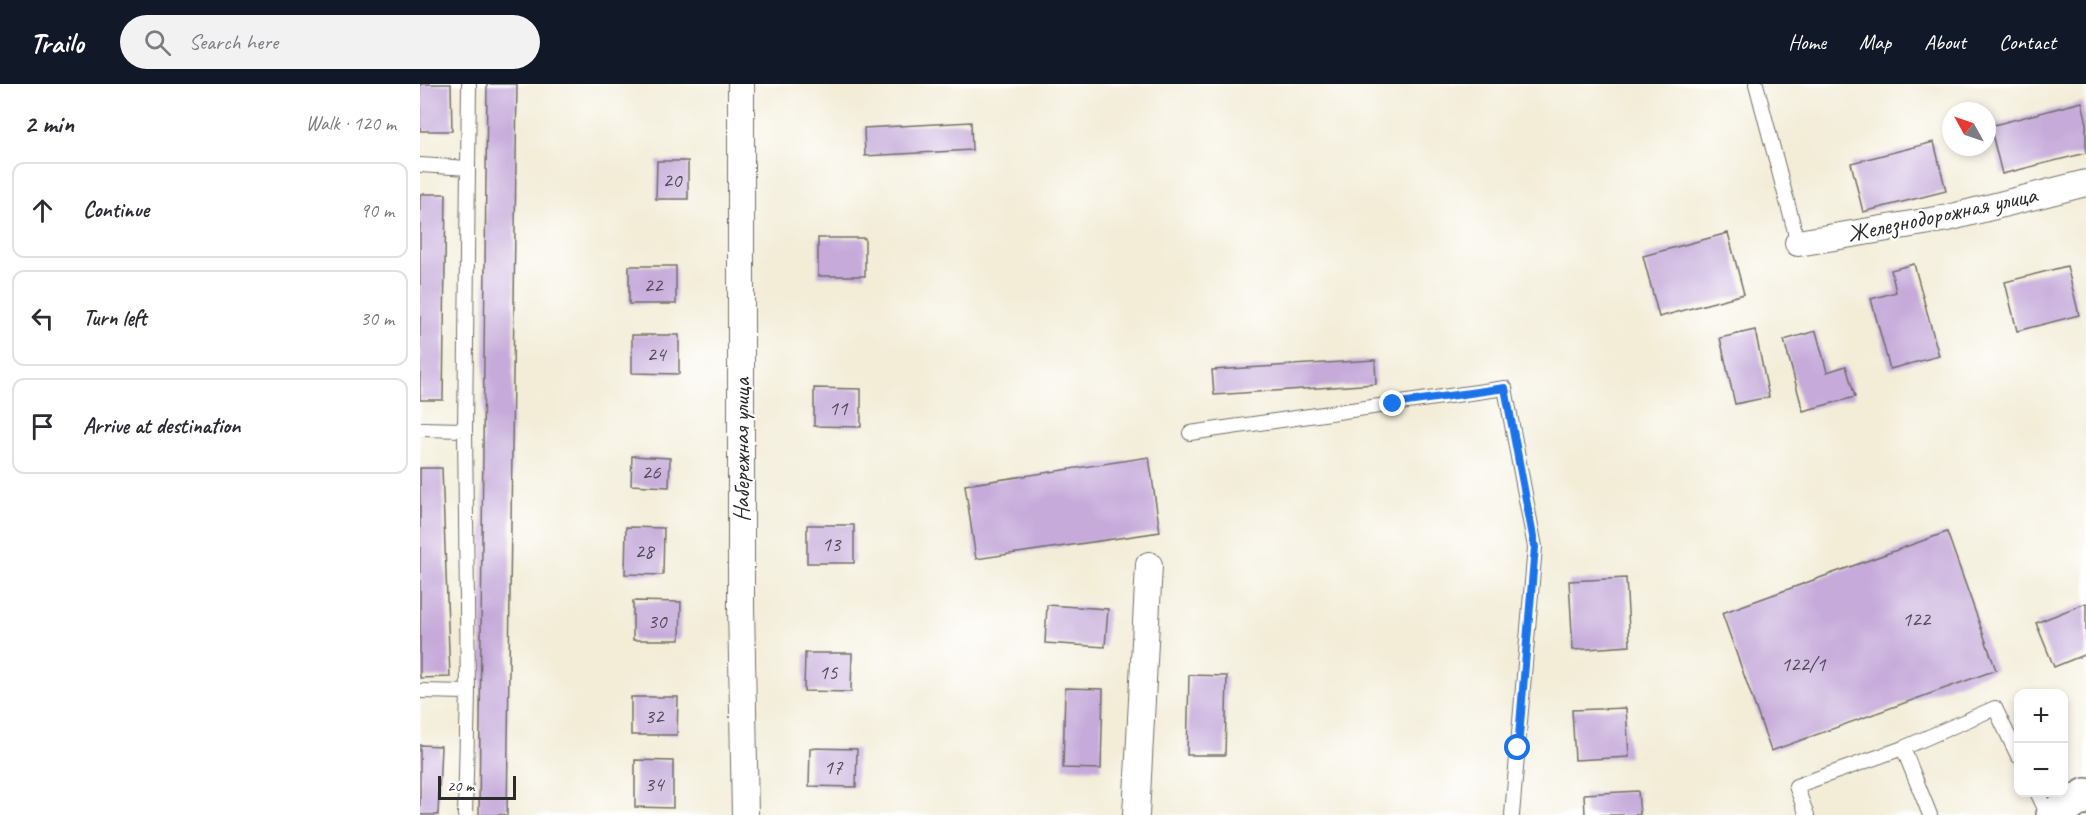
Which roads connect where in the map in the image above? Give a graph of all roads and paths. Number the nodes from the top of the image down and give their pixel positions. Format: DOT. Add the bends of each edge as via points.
graph roads {
  1 [pos="469,84"];
  2 [pos="741,84"];
  3 [pos="1756,84"];
  4 [pos="420,165"];
  5 [pos="468,168"];
  6 [pos="2086,183"];
  7 [pos="1798,243"];
  8 [pos="420,429"];
  9 [pos="465,430"];
  10 [pos="1190,433"];
  11 [pos="1149,565"];
  12 [pos="420,691"];
  13 [pos="468,692"];
  14 [pos="2014,746"];
  15 [pos="1903,748"];
  16 [pos="2086,795"];
  17 [pos="2039,797"];
  18 [pos="465,815"];
  19 [pos="745,815"];
  20 [pos="1136,815"];
  21 [pos="1512,815"];
  22 [pos="1808,815"];
  23 [pos="1930,815"];
  24 [pos="2048,815"];
  25 [pos="2054,815"];
  1 -- 5 [label="lane"];
  2 -- 19 [label="street, Набережная улица"];
  3 -- 7 [label="lane"];
  4 -- 5 [label="lane"];
  5 -- 9 [label="lane"];
  6 -- 7 [label="street, Железнодорожная улица" via="1948,218"];
  8 -- 9 [label="lane"];
  9 -- 13 [label="lane"];
  10 -- 21 [label="lane" via="1505,388 1535,547"];
  11 -- 20 [label="street"];
  12 -- 13 [label="lane"];
  13 -- 18 [label="lane"];
  14 -- 15 [label="lane" via="1995,708"];
  15 -- 22 [label="lane" via="1796,786"];
  15 -- 23 [label="lane"];
  16 -- 25 [label="street"];
  17 -- 24 [label="lane"];
}
